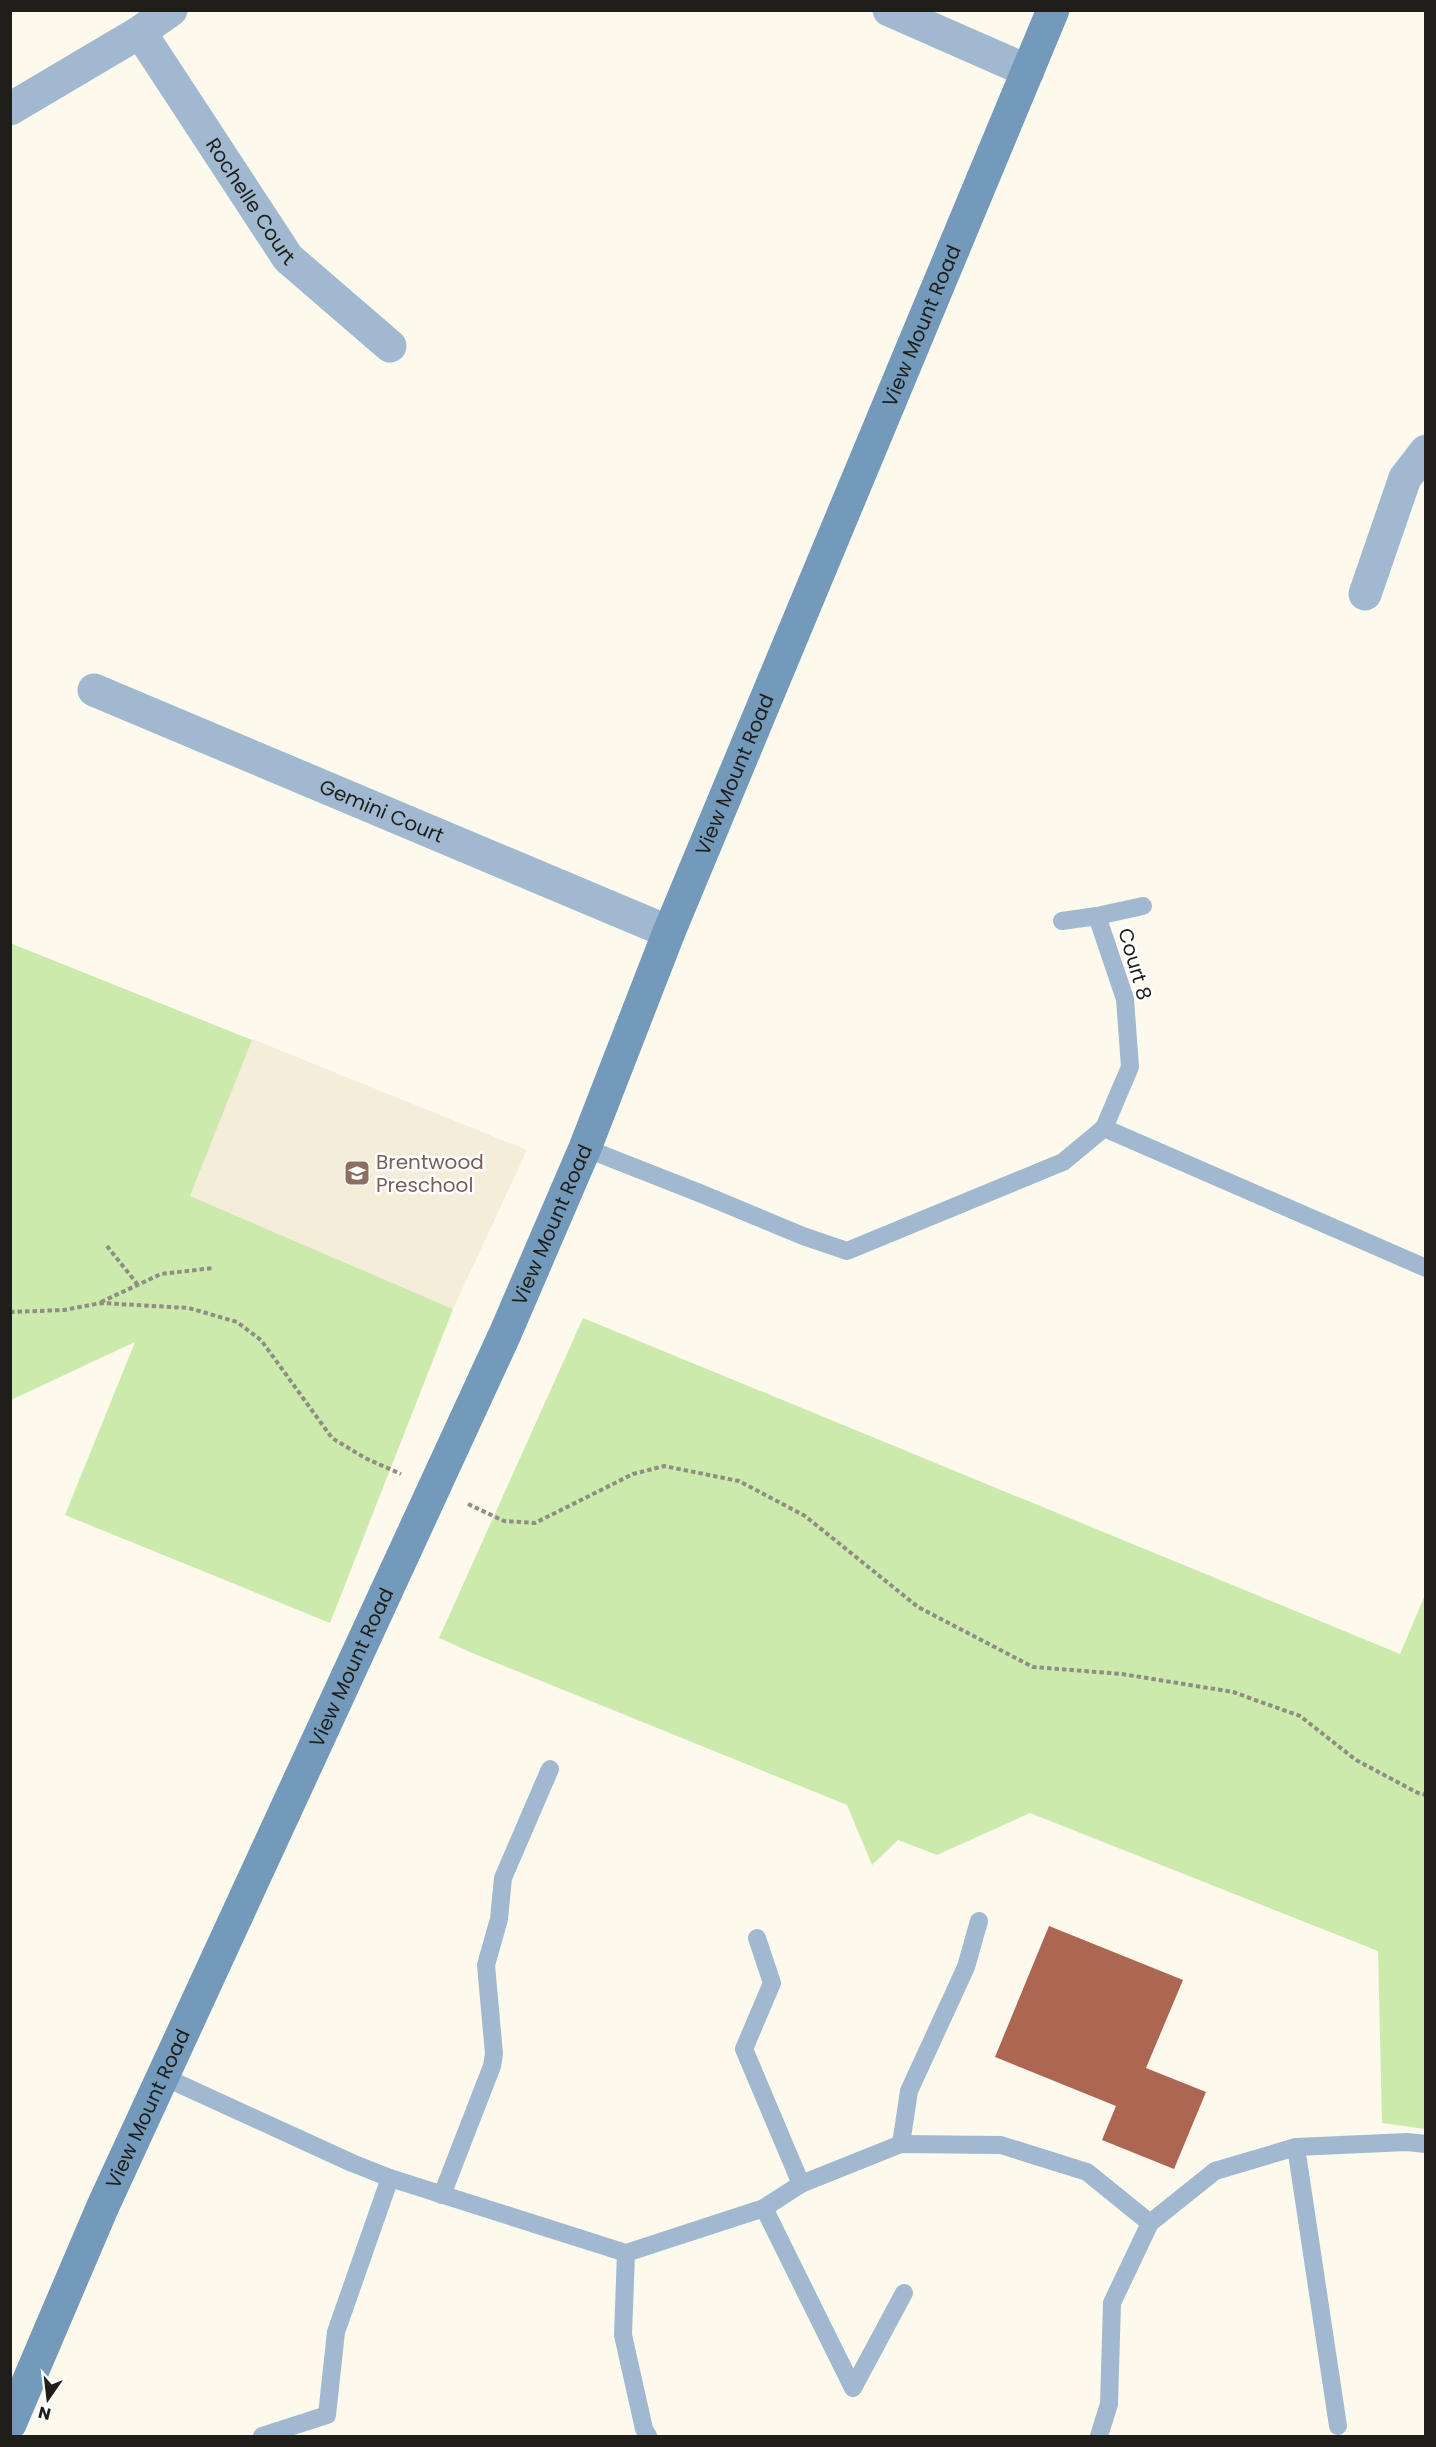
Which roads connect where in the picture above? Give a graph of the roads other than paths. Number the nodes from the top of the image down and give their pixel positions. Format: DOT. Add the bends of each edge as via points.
graph roads {
  1 [pos="171,10"];
  2 [pos="889,10"];
  3 [pos="1053,10"];
  4 [pos="140,32"];
  5 [pos="1028,71"];
  6 [pos="10,109"];
  7 [pos="390,346"];
  8 [pos="1425,450"];
  9 [pos="1365,594"];
  10 [pos="94,690"];
  11 [pos="1143,906"];
  12 [pos="1097,916"];
  13 [pos="1062,921"];
  14 [pos="669,932"];
  15 [pos="1104,1128"];
  16 [pos="585,1149"];
  17 [pos="1425,1268"];
  18 [pos="550,1769"];
  19 [pos="979,1921"];
  20 [pos="757,1938"];
  21 [pos="162,2076"];
  22 [pos="901,2144"];
  23 [pos="1425,2144"];
  24 [pos="1296,2147"];
  25 [pos="390,2178"];
  26 [pos="801,2184"];
  27 [pos="442,2195"];
  28 [pos="764,2208"];
  29 [pos="1150,2223"];
  30 [pos="626,2253"];
  31 [pos="904,2293"];
  32 [pos="10,2424"];
  33 [pos="1338,2426"];
  34 [pos="261,2436"];
  35 [pos="648,2436"];
  36 [pos="1099,2436"];
  1 -- 4 [label="street"];
  2 -- 5 [label="street"];
  3 -- 5 [label="street, View Mount Road"];
  4 -- 6 [label="street"];
  4 -- 7 [label="street, Rochelle Court" via="288,258"];
  5 -- 14 [label="street, View Mount Road"];
  8 -- 9 [label="street" via="1405,478"];
  10 -- 14 [label="street, Gemini Court"];
  11 -- 12 [label="lane, Court 8"];
  12 -- 13 [label="lane, Court 8"];
  12 -- 15 [label="lane, Court 8" via="1125,999 1130,1067"];
  14 -- 16 [label="street, View Mount Road"];
  15 -- 16 [label="lane" via="1063,1162 847,1251"];
  15 -- 17 [label="lane"];
  16 -- 21 [label="street, View Mount Road" via="506,1334"];
  18 -- 27 [label="lane" via="503,1878 499,1919 486,1965 492,2066"];
  19 -- 22 [label="lane" via="966,1967 909,2091"];
  20 -- 26 [label="lane" via="772,1983 744,2049"];
  21 -- 25 [label="lane"];
  21 -- 32 [label="street, View Mount Road"];
  22 -- 26 [label="lane"];
  22 -- 29 [label="lane" via="1012,2148 1087,2172"];
  23 -- 24 [label="lane"];
  24 -- 29 [label="lane" via="1215,2171"];
  24 -- 33 [label="lane"];
  25 -- 27 [label="lane"];
  25 -- 34 [label="lane" via="336,2332 327,2415"];
  26 -- 28 [label="lane"];
  27 -- 30 [label="lane"];
  28 -- 30 [label="lane"];
  28 -- 31 [label="lane" via="853,2388"];
  29 -- 36 [label="lane" via="1112,2303 1109,2404"];
  30 -- 35 [label="lane" via="623,2336"];
}
